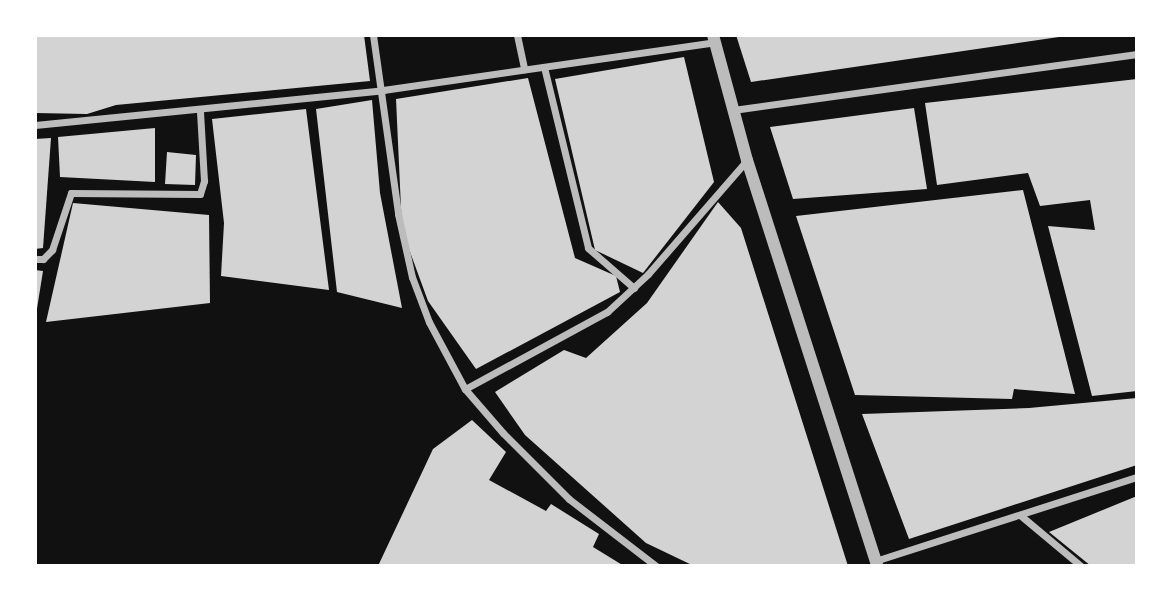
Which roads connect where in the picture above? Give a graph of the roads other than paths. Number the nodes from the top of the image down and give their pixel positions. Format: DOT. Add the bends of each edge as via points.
graph roads {
  1 [pos="373,35"];
  2 [pos="517,35"];
  3 [pos="714,38"];
  4 [pos="1137,54"];
  5 [pos="544,67"];
  6 [pos="524,69"];
  7 [pos="383,90"];
  8 [pos="733,110"];
  9 [pos="200,111"];
  10 [pos="35,125"];
  11 [pos="747,160"];
  12 [pos="35,259"];
  13 [pos="634,288"];
  14 [pos="466,389"];
  15 [pos="1137,477"];
  16 [pos="1020,515"];
  17 [pos="876,563"];
  18 [pos="656,566"];
  19 [pos="1081,566"];
  1 -- 7 [label="street"];
  2 -- 6 [label="street"];
  3 -- 5 [label="street"];
  3 -- 8 [label="street"];
  4 -- 8 [label="street"];
  5 -- 6 [label="street"];
  5 -- 13 [label="street" via="589,248"];
  6 -- 7 [label="street"];
  7 -- 9 [label="street"];
  7 -- 14 [label="street" via="398,214 412,276 429,322"];
  8 -- 11 [label="street"];
  9 -- 10 [label="street"];
  9 -- 12 [label="street" via="204,181 200,194 71,193 52,250 43,259"];
  11 -- 13 [label="street"];
  11 -- 17 [label="street"];
  13 -- 14 [label="street" via="607,312"];
  14 -- 18 [label="street" via="569,499"];
  15 -- 16 [label="street"];
  16 -- 17 [label="street"];
  16 -- 19 [label="street"];
}
